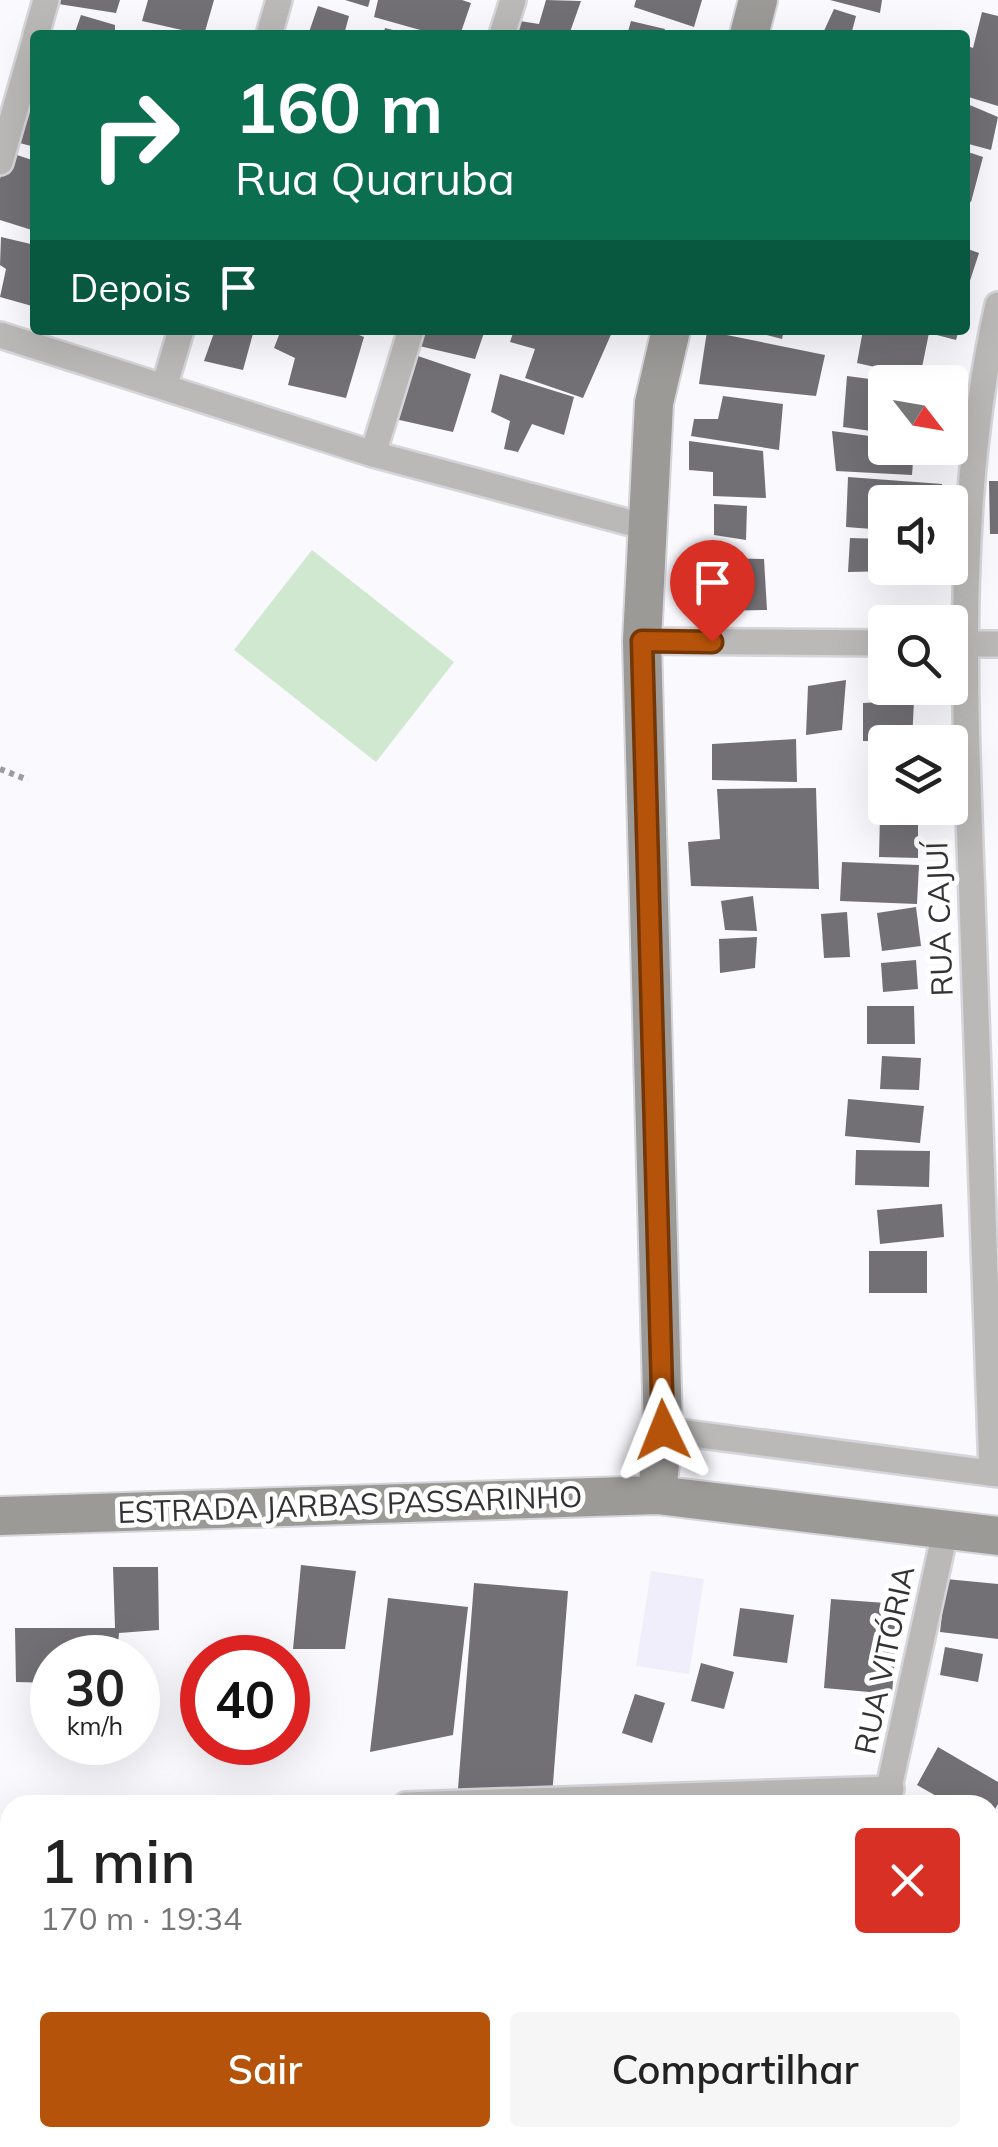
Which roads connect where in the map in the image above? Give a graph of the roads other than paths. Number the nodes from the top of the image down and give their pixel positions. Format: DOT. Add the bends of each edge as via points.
graph roads {
  1 [pos="46,0"];
  2 [pos="280,0"];
  3 [pos="513,0"];
  4 [pos="758,0"];
  5 [pos="38,30"];
  6 [pos="271,30"];
  7 [pos="504,30"];
  8 [pos="750,30"];
  9 [pos="30,58"];
  10 [pos="0,162"];
  11 [pos="998,305"];
  12 [pos="0,335"];
  13 [pos="180,335"];
  14 [pos="409,335"];
  15 [pos="670,335"];
  16 [pos="165,384"];
  17 [pos="373,454"];
  18 [pos="646,527"];
  19 [pos="961,605"];
  20 [pos="642,641"];
  21 [pos="868,643"];
  22 [pos="968,644"];
  23 [pos="998,644"];
  24 [pos="961,705"];
  25 [pos="663,1430"];
  26 [pos="995,1474"];
  27 [pos="657,1495"];
  28 [pos="0,1516"];
  29 [pos="946,1528"];
  30 [pos="998,1536"];
  31 [pos="888,1795"];
  1 -- 5 [label="street"];
  2 -- 6 [label="street"];
  3 -- 7 [label="street"];
  4 -- 8 [label="street"];
  9 -- 10 [label="street"];
  11 -- 19 [label="street, RUA CAJUÍ" via="985,361"];
  12 -- 16 [label="street"];
  13 -- 16 [label="street"];
  14 -- 17 [label="street"];
  15 -- 18 [label="street" via="654,403"];
  16 -- 17 [label="street"];
  17 -- 18 [label="street"];
  18 -- 20 [label="street"];
  20 -- 21 [label="street"];
  20 -- 25 [label="street"];
  22 -- 23 [label="street"];
  24 -- 26 [label="street, RUA CAJUÍ"];
  25 -- 26 [label="street"];
  25 -- 27 [label="street"];
  27 -- 28 [label="street, ESTRADA JARBAS PASSARINHO"];
  27 -- 29 [label="street, ESTRADA JARBAS PASSARINHO"];
  29 -- 30 [label="street, ESTRADA JARBAS PASSARINHO"];
  29 -- 31 [label="street, RUA VITÓRIA"];
}
